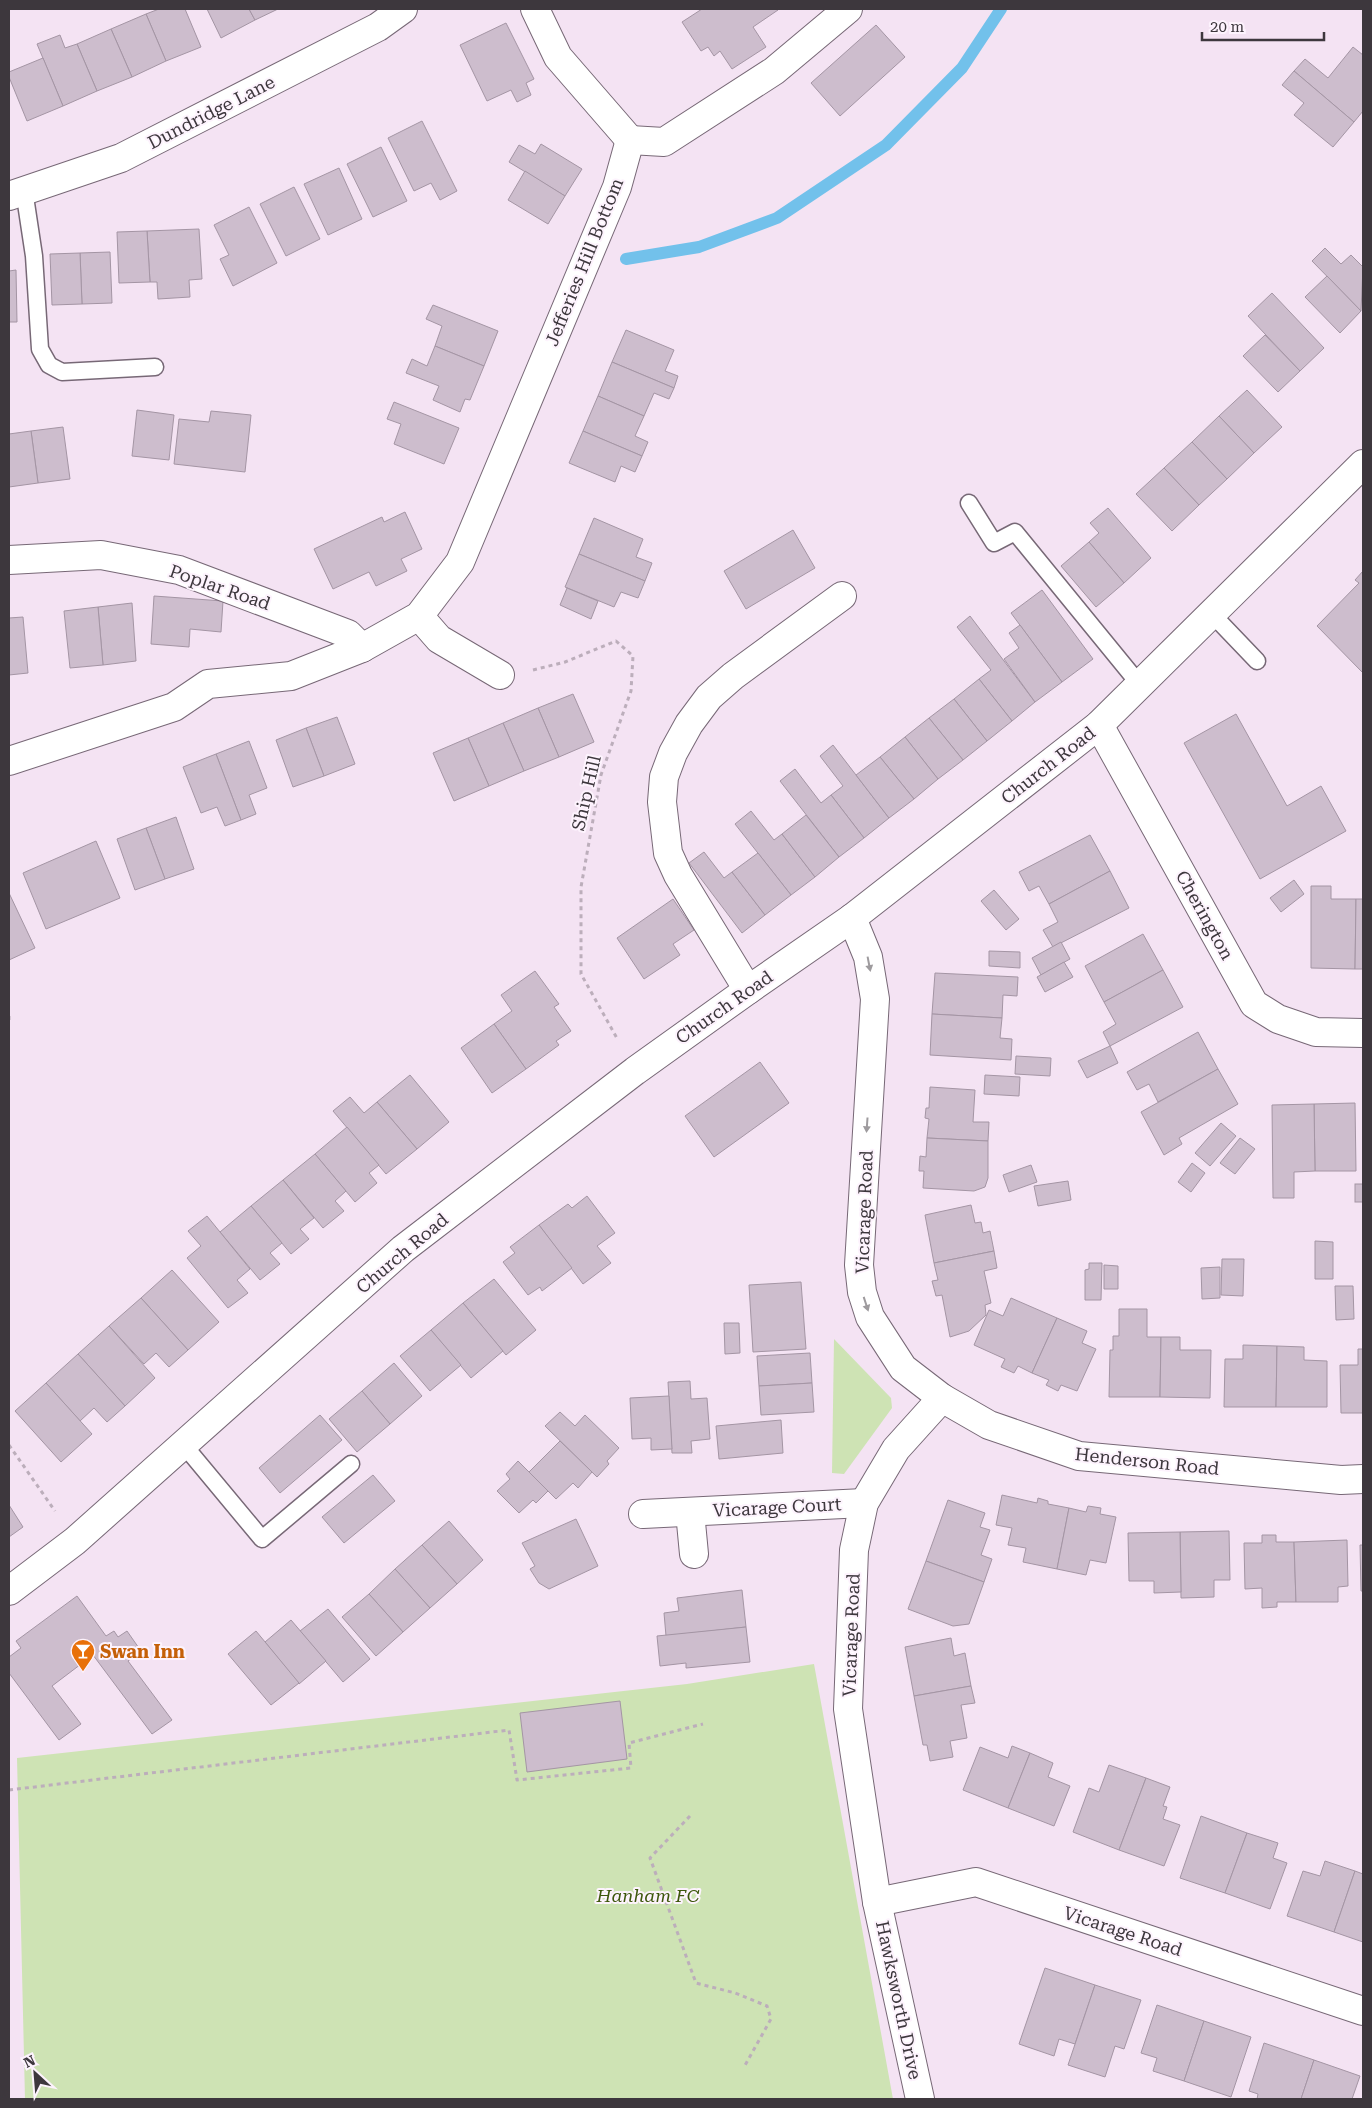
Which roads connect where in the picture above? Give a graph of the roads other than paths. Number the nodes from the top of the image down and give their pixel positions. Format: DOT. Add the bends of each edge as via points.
graph roads {
  1 [pos="403,9"];
  2 [pos="535,9"];
  3 [pos="848,9"];
  4 [pos="630,140"];
  5 [pos="17,193"];
  6 [pos="155,367"];
  7 [pos="1363,464"];
  8 [pos="969,503"];
  9 [pos="9,560"];
  10 [pos="842,596"];
  11 [pos="1212,614"];
  12 [pos="419,616"];
  13 [pos="362,648"];
  14 [pos="1257,661"];
  15 [pos="500,675"];
  16 [pos="1140,684"];
  17 [pos="1099,725"];
  18 [pos="9,761"];
  19 [pos="852,918"];
  20 [pos="748,990"];
  21 [pos="1363,1033"];
  22 [pos="942,1398"];
  23 [pos="183,1444"];
  24 [pos="351,1464"];
  25 [pos="1363,1479"];
  26 [pos="864,1503"];
  27 [pos="690,1512"];
  28 [pos="643,1514"];
  29 [pos="694,1554"];
  30 [pos="9,1591"];
  31 [pos="878,1902"];
  32 [pos="1363,2011"];
  33 [pos="920,2099"];
  1 -- 5 [label="street, Dundridge Lane" via="378,27 121,158"];
  2 -- 4 [label="street" via="558,57"];
  3 -- 4 [label="street" via="774,71 664,142"];
  4 -- 12 [label="street, Jefferies Hill Bottom" via="617,187 460,562"];
  5 -- 6 [label="lane" via="34,256 40,349 49,365 62,372"];
  7 -- 11 [label="street, Church Road"];
  8 -- 16 [label="lane" via="994,543 1015,532"];
  9 -- 13 [label="street, Poplar Road" via="102,555 179,570 348,634"];
  10 -- 20 [label="street" via="709,697 689,724 664,777 662,802 668,853"];
  11 -- 14 [label="lane"];
  11 -- 16 [label="street, Church Road"];
  12 -- 13 [label="street, Jefferies Hill Bottom"];
  12 -- 15 [label="street" via="439,639"];
  13 -- 18 [label="street, Jefferies Hill Bottom" via="291,676 208,684 174,707"];
  16 -- 17 [label="street, Church Road"];
  17 -- 19 [label="street, Church Road"];
  17 -- 21 [label="street, Cherington" via="1254,1004 1278,1019 1316,1032"];
  19 -- 20 [label="street, Church Road"];
  19 -- 22 [label="street, Vicarage Road, one-way" via="868,957 875,999 859,1265 862,1292 870,1317 904,1368"];
  20 -- 23 [label="street, Church Road" via="635,1071 403,1249"];
  22 -- 25 [label="street, Henderson Road" via="989,1425 1079,1456 1341,1480"];
  22 -- 26 [label="street, Vicarage Road" via="896,1448"];
  23 -- 24 [label="lane" via="262,1539"];
  23 -- 30 [label="street, Church Road" via="75,1541"];
  26 -- 27 [label="street, Vicarage Court"];
  26 -- 31 [label="street, Vicarage Road" via="854,1550 848,1709"];
  27 -- 28 [label="street, Vicarage Court"];
  27 -- 29 [label="street, Vicarage Court"];
  31 -- 32 [label="street, Vicarage Road" via="976,1882"];
  31 -- 33 [label="street, Hawksworth Drive"];
}
